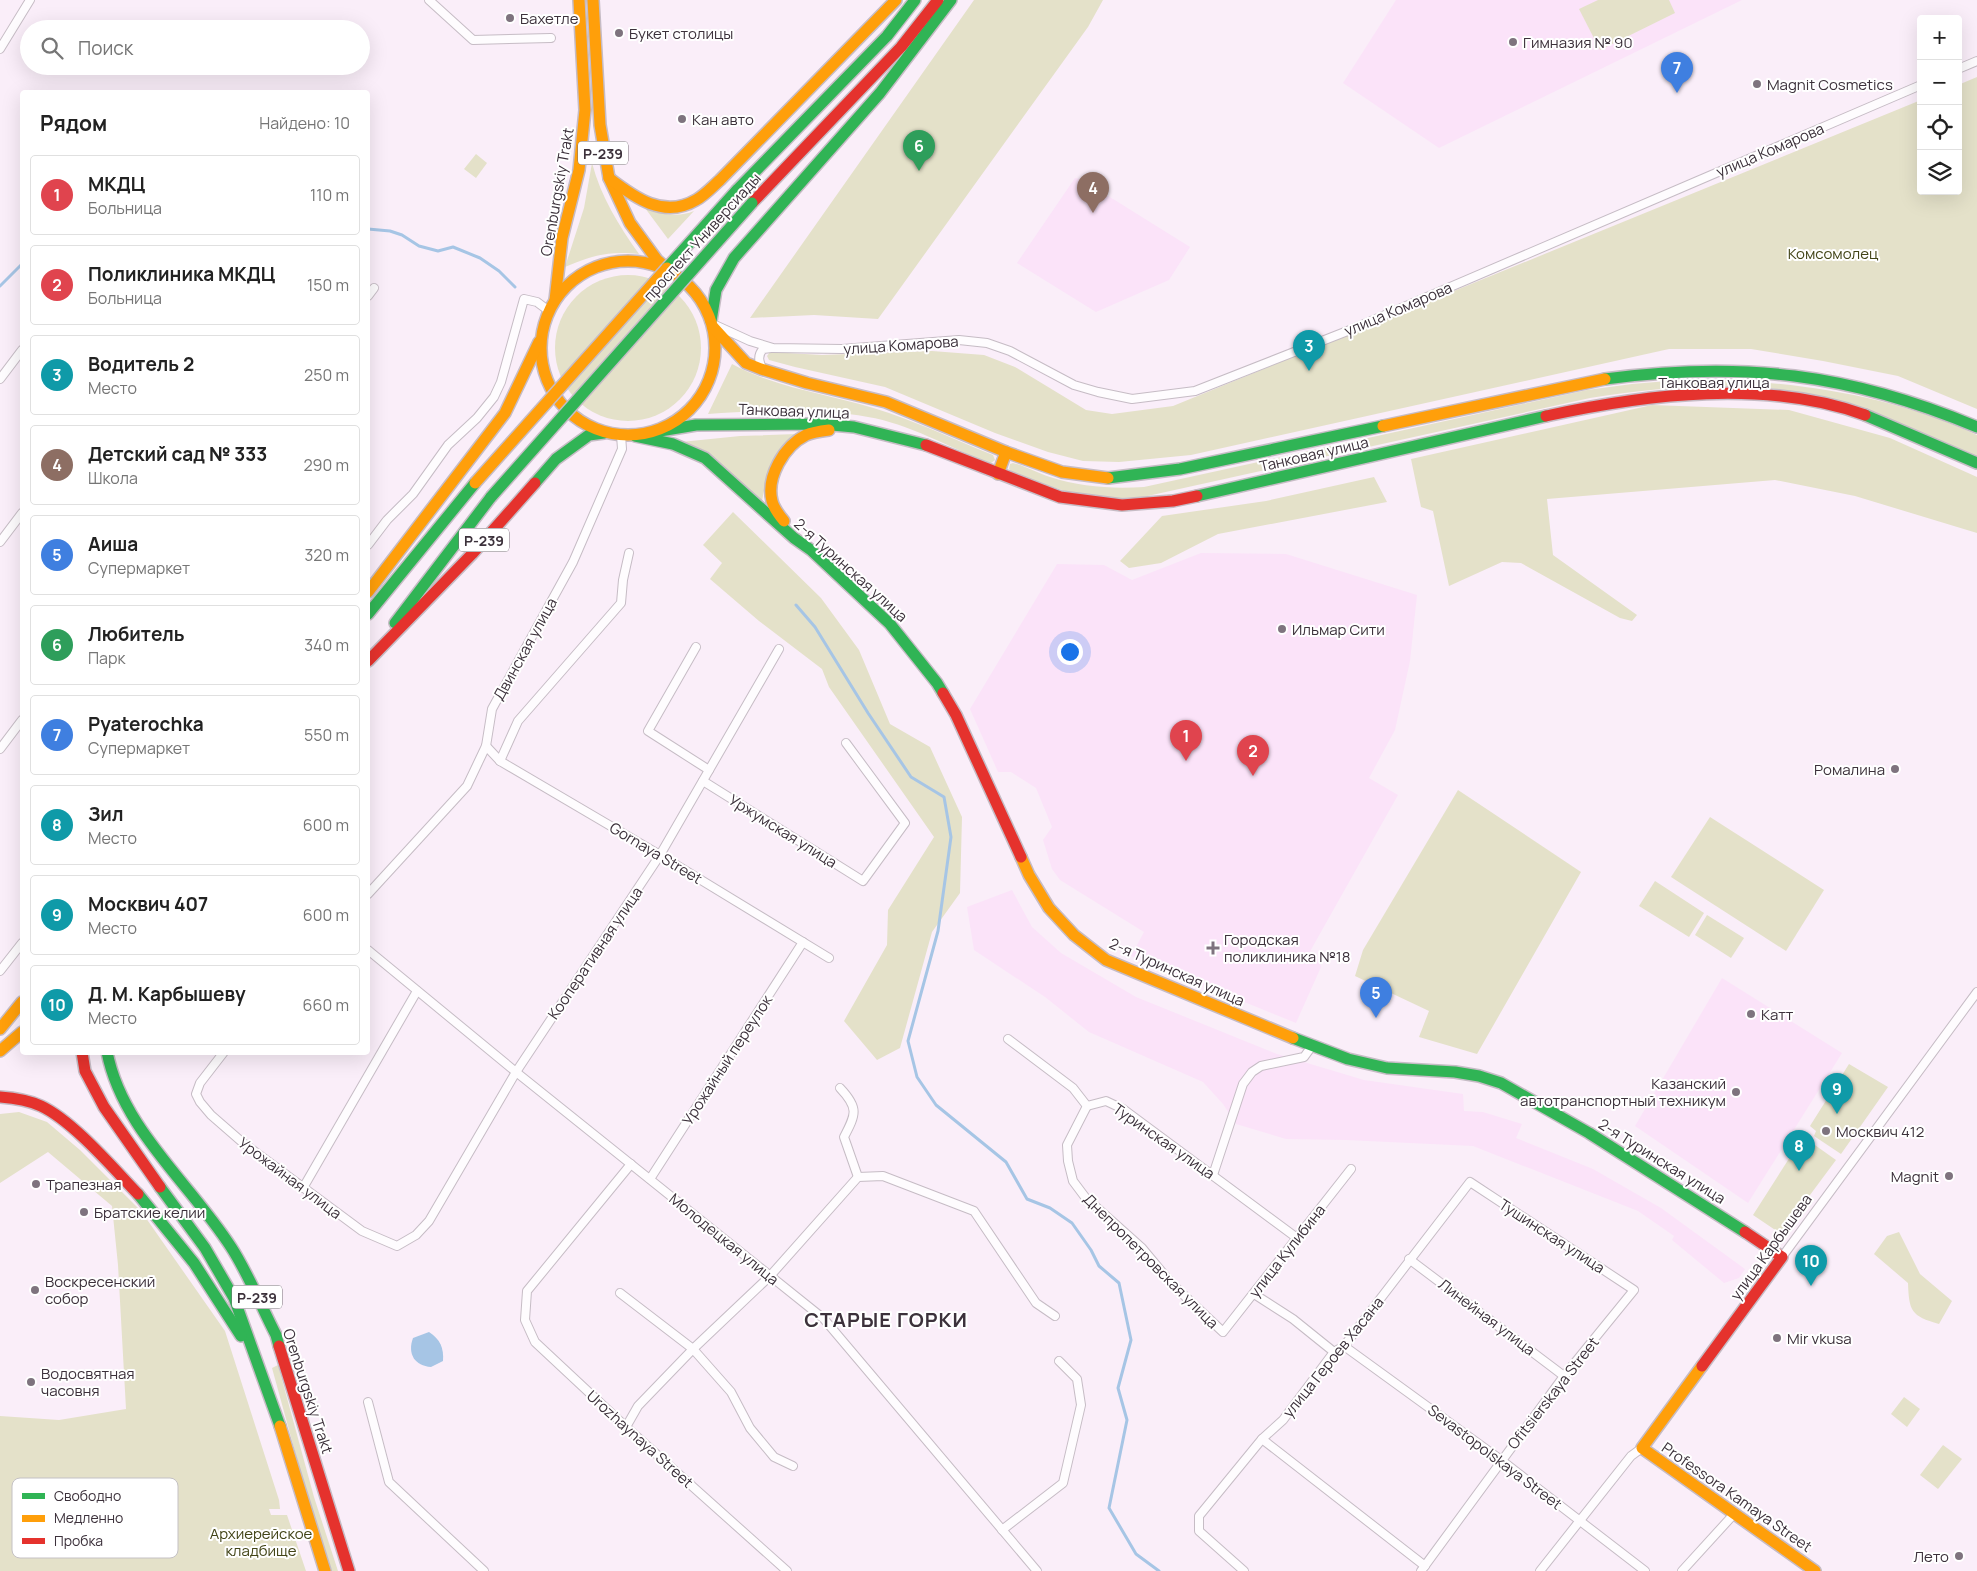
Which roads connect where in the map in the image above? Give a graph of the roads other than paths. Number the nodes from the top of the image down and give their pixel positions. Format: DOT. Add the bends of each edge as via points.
graph roads {
  1 [pos="30,0"];
  2 [pos="429,0"];
  3 [pos="579,0"];
  4 [pos="593,0"];
  5 [pos="896,0"];
  6 [pos="915,0"];
  7 [pos="938,0"];
  8 [pos="951,0"];
  9 [pos="551,38"];
  10 [pos="0,49"];
  11 [pos="1977,61"];
  12 [pos="1962,67"];
  13 [pos="1917,87"];
  14 [pos="609,178"];
  15 [pos="682,279"];
  16 [pos="374,288"];
  17 [pos="370,293"];
  18 [pos="555,300"];
  19 [pos="549,311"];
  20 [pos="712,324"];
  21 [pos="542,335"];
  22 [pos="773,348"];
  23 [pos="20,353"];
  24 [pos="764,370"];
  25 [pos="0,379"];
  26 [pos="1977,427"];
  27 [pos="854,428"];
  28 [pos="654,432"];
  29 [pos="607,433"];
  30 [pos="621,435"];
  31 [pos="635,436"];
  32 [pos="1006,452"];
  33 [pos="1977,463"];
  34 [pos="998,474"];
  35 [pos="20,516"];
  36 [pos="0,542"];
  37 [pos="370,542"];
  38 [pos="811,550"];
  39 [pos="629,553"];
  40 [pos="370,589"];
  41 [pos="370,612"];
  42 [pos="696,647"];
  43 [pos="780,649"];
  44 [pos="370,657"];
  45 [pos="370,658"];
  46 [pos="20,723"];
  47 [pos="846,743"];
  48 [pos="486,746"];
  49 [pos="0,748"];
  50 [pos="500,761"];
  51 [pos="709,770"];
  52 [pos="703,781"];
  53 [pos="660,855"];
  54 [pos="370,892"];
  55 [pos="803,942"];
  56 [pos="20,946"];
  57 [pos="370,952"];
  58 [pos="829,958"];
  59 [pos="0,971"];
  60 [pos="417,991"];
  61 [pos="1977,992"];
  62 [pos="20,1005"];
  63 [pos="0,1030"];
  64 [pos="20,1034"];
  65 [pos="1008,1039"];
  66 [pos="1312,1046"];
  67 [pos="0,1051"];
  68 [pos="82,1055"];
  69 [pos="108,1055"];
  70 [pos="222,1055"];
  71 [pos="516,1072"];
  72 [pos="840,1088"];
  73 [pos="0,1097"];
  74 [pos="1087,1106"];
  75 [pos="630,1164"];
  76 [pos="1351,1169"];
  77 [pos="1212,1175"];
  78 [pos="858,1177"];
  79 [pos="650,1179"];
  80 [pos="1470,1182"];
  81 [pos="303,1188"];
  82 [pos="1297,1238"];
  83 [pos="397,1246"];
  84 [pos="1782,1257"];
  85 [pos="1409,1259"];
  86 [pos="770,1276"];
  87 [pos="1634,1290"];
  88 [pos="620,1294"];
  89 [pos="1254,1294"];
  90 [pos="1055,1316"];
  91 [pos="1223,1332"];
  92 [pos="1344,1346"];
  93 [pos="693,1349"];
  94 [pos="1334,1352"];
  95 [pos="1059,1361"];
  96 [pos="1564,1376"];
  97 [pos="265,1379"];
  98 [pos="368,1402"];
  99 [pos="626,1427"];
  100 [pos="1262,1439"];
  101 [pos="1642,1448"];
  102 [pos="1501,1460"];
  103 [pos="793,1466"];
  104 [pos="1734,1514"];
  105 [pos="1579,1520"];
  106 [pos="1002,1530"];
  107 [pos="1423,1568"];
  108 [pos="324,1571"];
  109 [pos="349,1571"];
  110 [pos="484,1571"];
  111 [pos="787,1571"];
  112 [pos="1037,1571"];
  113 [pos="1244,1571"];
  114 [pos="1540,1571"];
  115 [pos="1645,1571"];
  116 [pos="1682,1571"];
  117 [pos="1815,1571"];
  1 -- 10 [label="street"];
  2 -- 9 [label="street" via="473,40"];
  3 -- 18 [label="main road, Orenburgskiy Trakt / Р-239" via="585,110 579,170 562,238"];
  4 -- 14 [label="main road, Р-239" via="600,124"];
  5 -- 14 [label="main road" via="720,180 696,200 674,210 660,208 637,199"];
  6 -- 41 [label="main road, проспект Универсиады, bridge" via="887,36 737,190 475,483"];
  7 -- 44 [label="main road, проспект Универсиады, bridge" via="901,47 752,204 491,497"];
  8 -- 20 [label="main road" via="880,93 734,258 716,290"];
  11 -- 12 [label="street"];
  13 -- 22 [label="street, улица Комарова" via="1350,330 1195,391 1132,399 1098,392 1074,385 1010,351 987,343 959,340 842,349"];
  14 -- 15 [label="main road, Р-239" via="626,216 647,247 657,260"];
  15 -- 18 [label="main road, Р-239" via="653,264 611,262 580,276"];
  15 -- 20 [label="main road, Р-239" via="702,301"];
  16 -- 17 [label="street"];
  18 -- 19 [label="main road, Р-239"];
  19 -- 21 [label="main road, Р-239"];
  19 -- 37 [label="street" via="537,302 524,299 494,397 448,445 413,494"];
  20 -- 22 [label="street, улица Комарова"];
  20 -- 24 [label="main road, Танковая улица" via="746,362"];
  20 -- 28 [label="main road, Р-239" via="716,354 704,391 678,420"];
  21 -- 29 [label="main road, Р-239" via="544,373 556,396 578,419"];
  21 -- 40 [label="main road, Р-239" via="506,413"];
  22 -- 24 [label="street" via="763,349 759,355"];
  23 -- 25 [label="street"];
  24 -- 32 [label="main road, Танковая улица" via="886,402"];
  26 -- 32 [label="main road, Танковая улица" via="1917,403 1858,386 1775,374 1693,371 1586,382 1180,469 1112,478 1062,472"];
  27 -- 28 [label="main road, Танковая улица" via="821,424 696,425"];
  27 -- 34 [label="main road, Танковая улица" via="924,444"];
  27 -- 38 [label="main road" via="813,432 804,437 788,450 774,474 771,491 774,508"];
  28 -- 31 [label="main road, Р-239"];
  29 -- 30 [label="main road, Р-239"];
  29 -- 45 [label="main road, Р-239" via="589,435 556,459 472,554"];
  30 -- 31 [label="main road, Р-239"];
  30 -- 48 [label="street, Двинская улица" via="622,449 573,562 492,709"];
  31 -- 38 [label="main road, 2-я Туринская улица" via="673,444 705,458"];
  32 -- 34 [label="main road"];
  33 -- 34 [label="main road, Танковая улица" via="1850,410 1820,402 1772,396 1694,395 1634,398 1592,406 1173,501 1122,505 1060,497"];
  35 -- 36 [label="street"];
  38 -- 66 [label="main road, 2-я Туринская улица" via="890,624 937,683 956,715 1029,875 1049,908 1074,935 1106,960"];
  39 -- 50 [label="street, Двинская улица" via="620,603 518,721"];
  42 -- 51 [label="street" via="648,731"];
  43 -- 51 [label="street, Кооперативная улица"];
  46 -- 49 [label="street"];
  47 -- 52 [label="street, Уржумская улица" via="905,823 864,881"];
  48 -- 50 [label="street, Gornaya Street"];
  48 -- 54 [label="street, Двинская улица" via="467,786"];
  50 -- 53 [label="street, Gornaya Street"];
  51 -- 52 [label="street, Кооперативная улица"];
  52 -- 53 [label="street, Кооперативная улица"];
  53 -- 55 [label="street, Gornaya Street"];
  53 -- 71 [label="street, Кооперативная улица"];
  55 -- 58 [label="street, Gornaya Street"];
  55 -- 79 [label="street, Урожайный переулок"];
  56 -- 59 [label="street"];
  57 -- 60 [label="street, Молодецкая улица"];
  60 -- 71 [label="street, Молодецкая улица"];
  60 -- 81 [label="street"];
  61 -- 84 [label="street, улица Карбышева"];
  62 -- 63 [label="main road"];
  64 -- 67 [label="main road"];
  65 -- 74 [label="street" via="1073,1088"];
  66 -- 77 [label="street" via="1304,1057 1261,1066 1252,1072 1243,1084"];
  66 -- 84 [label="main road, 2-я Туринская улица" via="1368,1065 1455,1072 1501,1083 1589,1133"];
  68 -- 97 [label="main road, Р-239" via="85,1071 104,1107 205,1248 234,1298"];
  69 -- 109 [label="main road, Orenburgskiy Trakt / Р-239" via="111,1073 125,1102 231,1247 276,1335"];
  70 -- 81 [label="street, Урожайная улица" via="200,1083 196,1094 200,1102 210,1115 242,1142"];
  71 -- 75 [label="street, Молодецкая улица"];
  71 -- 83 [label="street, Кооперативная улица" via="429,1221 416,1236"];
  72 -- 78 [label="street" via="854,1111 854,1118 844,1137"];
  73 -- 97 [label="main road" via="16,1098 48,1109 74,1130 158,1215 200,1269"];
  74 -- 77 [label="street, Туринская улица" via="1106,1101 1123,1109"];
  74 -- 91 [label="street, Днепропетровская улица" via="1067,1145 1073,1181 1085,1197 1142,1248 1172,1284"];
  75 -- 79 [label="street, Молодецкая улица"];
  75 -- 99 [label="street, Urozhaynaya Street" via="527,1291 525,1320 535,1342"];
  76 -- 82 [label="street, улица Кулибина"];
  77 -- 82 [label="street, Туринская улица"];
  78 -- 86 [label="street"];
  78 -- 90 [label="street" via="883,1176 974,1211 1036,1303"];
  79 -- 86 [label="street, Молодецкая улица"];
  80 -- 85 [label="street, улица Героев Хасана"];
  80 -- 87 [label="street, Тушинская улица"];
  81 -- 83 [label="street, Урожайная улица" via="362,1231"];
  82 -- 89 [label="street, улица Кулибина"];
  84 -- 101 [label="main road, улица Карбышева"];
  85 -- 92 [label="street, улица Героев Хасана"];
  85 -- 96 [label="street, Линейная улица"];
  86 -- 93 [label="street"];
  86 -- 106 [label="street, Молодецкая улица" via="824,1319"];
  87 -- 96 [label="street, Ofitsierskaya Street"];
  88 -- 93 [label="street"];
  89 -- 91 [label="street, улица Кулибина"];
  89 -- 94 [label="street" via="1294,1319"];
  92 -- 94 [label="street, улица Героев Хасана"];
  92 -- 102 [label="street, Sevastopolskaya Street"];
  93 -- 99 [label="street" via="638,1406"];
  93 -- 103 [label="street" via="731,1392 750,1428 774,1457"];
  94 -- 100 [label="street, улица Героев Хасана" via="1283,1420"];
  95 -- 106 [label="street" via="1076,1379 1082,1405 1063,1483"];
  96 -- 102 [label="street, Ofitsierskaya Street"];
  97 -- 108 [label="main road, Р-239"];
  98 -- 110 [label="street" via="389,1482"];
  99 -- 111 [label="street, Urozhaynaya Street"];
  100 -- 107 [label="street"];
  100 -- 113 [label="street, улица Героев Хасана" via="1198,1516 1199,1531"];
  101 -- 104 [label="main road, Professora Kamaya Street"];
  101 -- 105 [label="street" via="1631,1456"];
  102 -- 105 [label="street, Sevastopolskaya Street"];
  102 -- 107 [label="street, Ofitsierskaya Street"];
  104 -- 116 [label="street"];
  104 -- 117 [label="main road, Professora Kamaya Street"];
  105 -- 114 [label="street"];
  105 -- 115 [label="street, Sevastopolskaya Street"];
  106 -- 112 [label="street, Молодецкая улица"];
}
